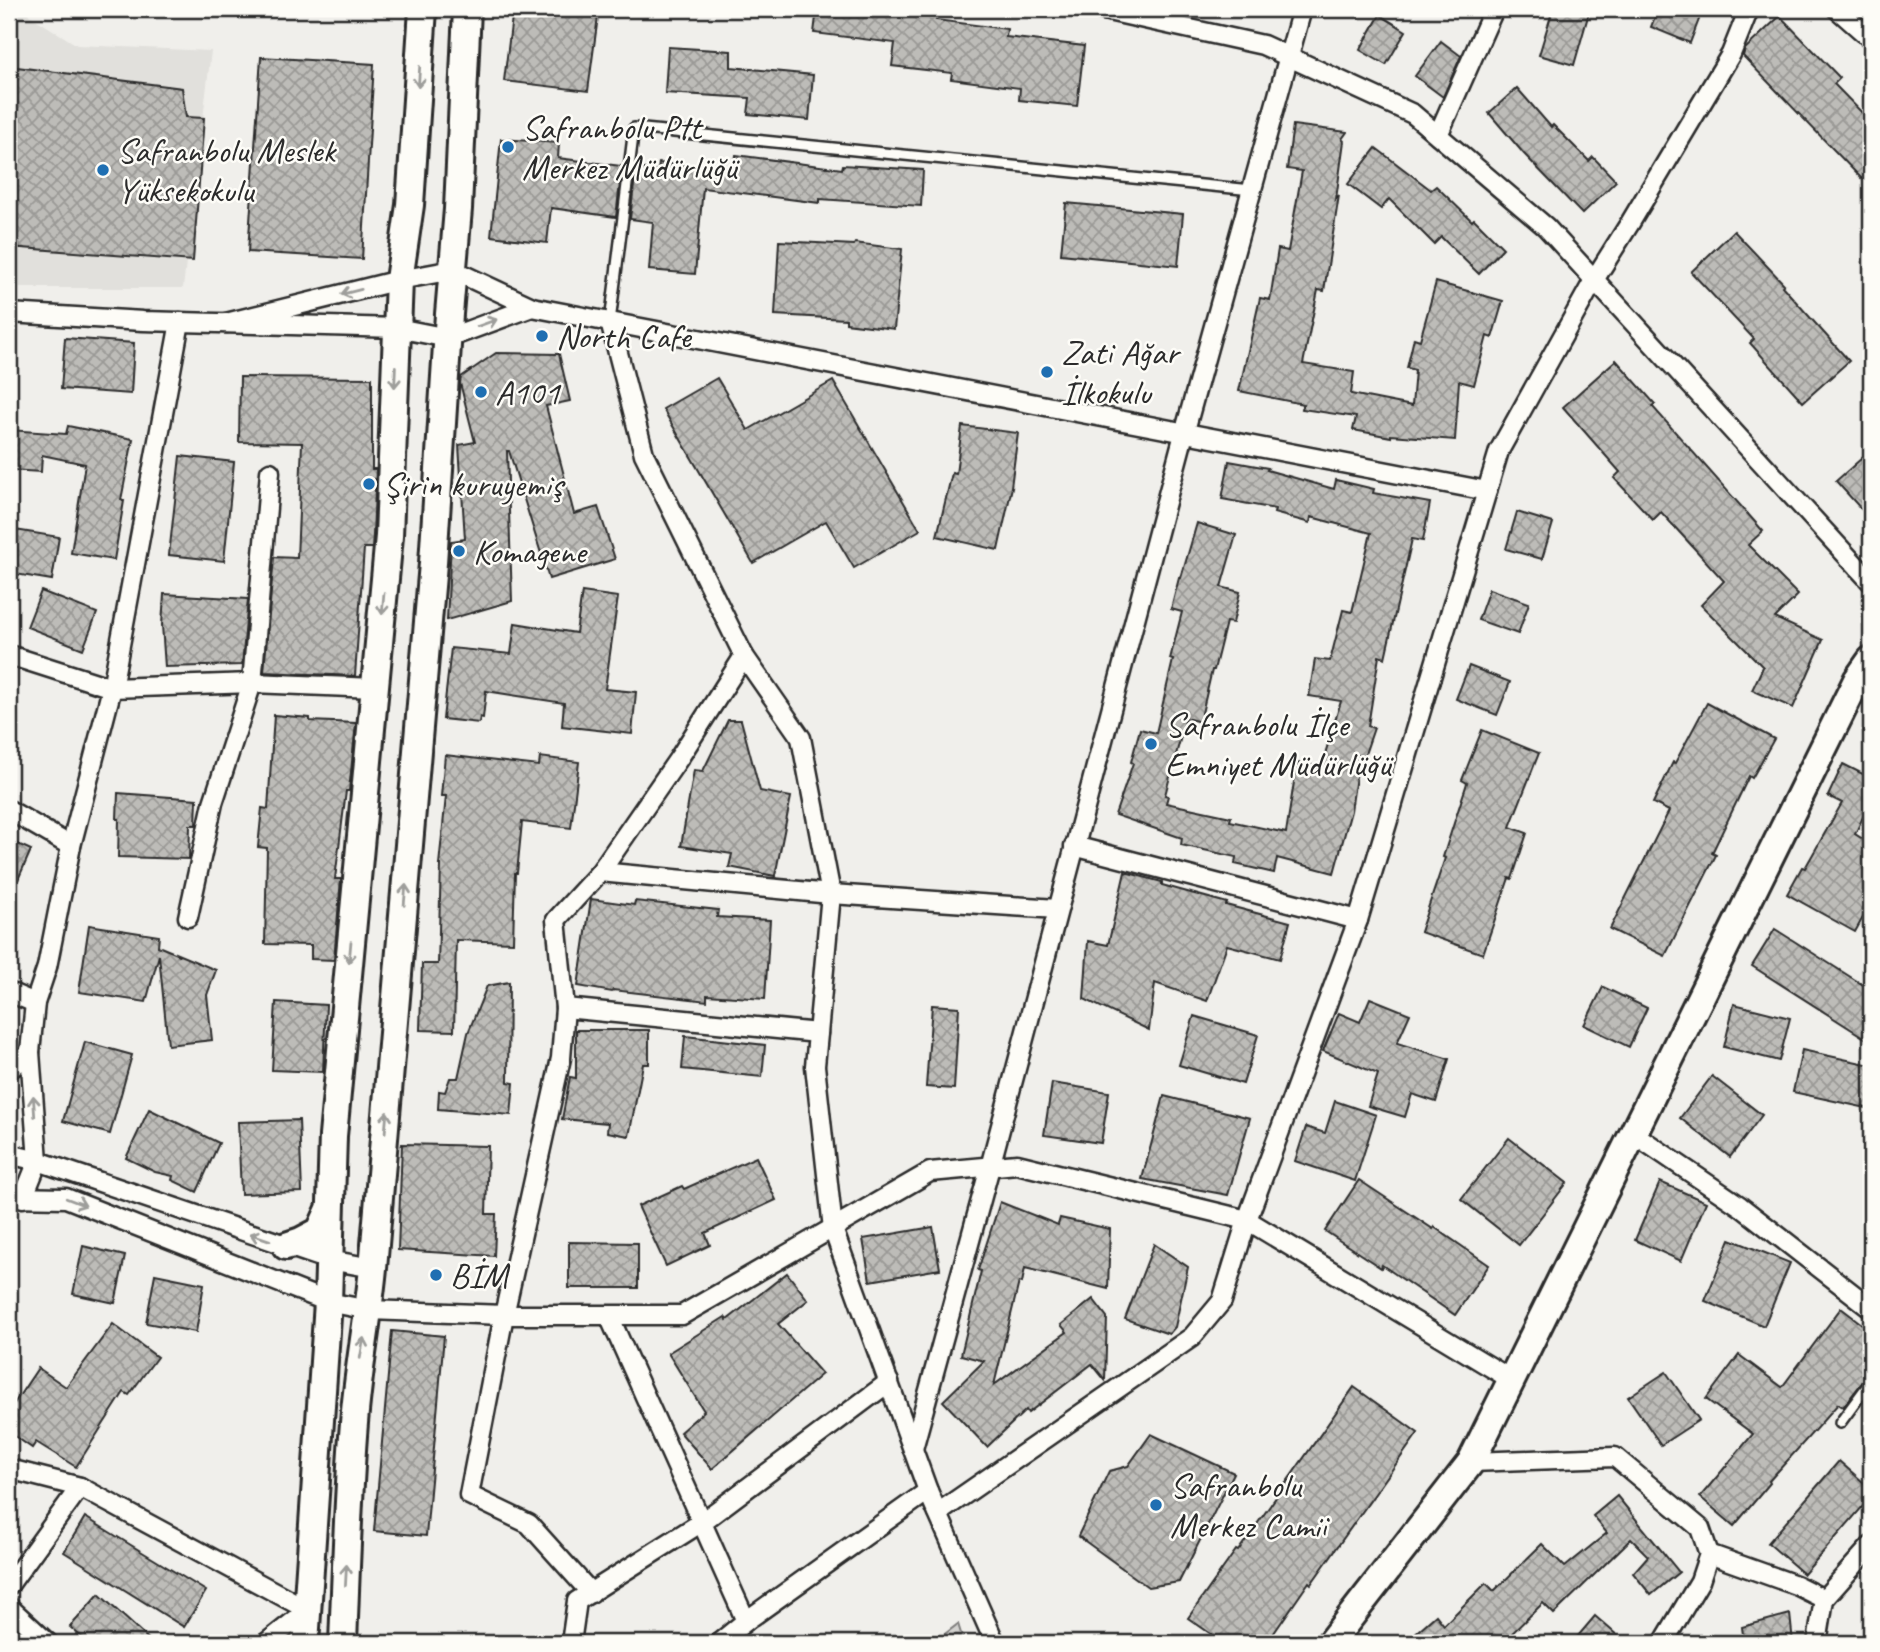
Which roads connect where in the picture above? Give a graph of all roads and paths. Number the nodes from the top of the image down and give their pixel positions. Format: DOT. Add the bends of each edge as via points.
graph roads {
  1 [pos="423,9"];
  2 [pos="467,9"];
  3 [pos="1099,9"];
  4 [pos="1302,9"];
  5 [pos="1494,9"];
  6 [pos="1749,9"];
  7 [pos="1837,9"];
  8 [pos="1871,39"];
  9 [pos="1289,57"];
  10 [pos="1438,135"];
  11 [pos="1252,190"];
  12 [pos="453,270"];
  13 [pos="399,280"];
  14 [pos="1594,280"];
  15 [pos="532,307"];
  16 [pos="9,313"];
  17 [pos="180,322"];
  18 [pos="610,322"];
  19 [pos="226,323"];
  20 [pos="397,328"];
  21 [pos="448,338"];
  22 [pos="1184,433"];
  23 [pos="270,472"];
  24 [pos="1487,491"];
  25 [pos="1871,582"];
  26 [pos="9,655"];
  27 [pos="744,656"];
  28 [pos="1871,660"];
  29 [pos="252,684"];
  30 [pos="112,688"];
  31 [pos="375,688"];
  32 [pos="9,810"];
  33 [pos="71,846"];
  34 [pos="1074,846"];
  35 [pos="600,872"];
  36 [pos="831,894"];
  37 [pos="1057,909"];
  38 [pos="188,917"];
  39 [pos="1358,920"];
  40 [pos="9,992"];
  41 [pos="35,1003"];
  42 [pos="565,1008"];
  43 [pos="818,1033"];
  44 [pos="30,1052"];
  45 [pos="9,1070"];
  46 [pos="1634,1134"];
  47 [pos="9,1154"];
  48 [pos="38,1161"];
  49 [pos="990,1167"];
  50 [pos="16,1198"];
  51 [pos="331,1208"];
  52 [pos="1247,1220"];
  53 [pos="833,1229"];
  54 [pos="286,1246"];
  55 [pos="329,1260"];
  56 [pos="373,1268"];
  57 [pos="328,1302"];
  58 [pos="1871,1308"];
  59 [pos="369,1310"];
  60 [pos="504,1315"];
  61 [pos="609,1316"];
  62 [pos="1512,1380"];
  63 [pos="1871,1381"];
  64 [pos="889,1382"];
  65 [pos="1840,1423"];
  66 [pos="913,1449"];
  67 [pos="1471,1462"];
  68 [pos="9,1469"];
  69 [pos="80,1487"];
  70 [pos="928,1491"];
  71 [pos="938,1513"];
  72 [pos="702,1522"];
  73 [pos="1871,1546"];
  74 [pos="1709,1554"];
  75 [pos="9,1585"];
  76 [pos="591,1592"];
  77 [pos="1824,1599"];
  78 [pos="9,1607"];
  79 [pos="308,1609"];
  80 [pos="746,1621"];
  81 [pos="48,1643"];
  82 [pos="266,1643"];
  83 [pos="305,1643"];
  84 [pos="343,1643"];
  85 [pos="571,1643"];
  86 [pos="719,1643"];
  87 [pos="995,1643"];
  88 [pos="1330,1643"];
  89 [pos="1663,1643"];
  90 [pos="1817,1643"];
  1 -- 13 [label="street, one-way" via="410,205"];
  2 -- 12 [label="street"];
  3 -- 9 [label="street" via="1263,45"];
  4 -- 9 [label="street"];
  5 -- 10 [label="street"];
  6 -- 14 [label="street" via="1731,54"];
  7 -- 8 [label="street"];
  9 -- 10 [label="street" via="1413,114"];
  9 -- 11 [label="street"];
  10 -- 14 [label="street" via="1546,227"];
  11 -- 18 [label="lane" via="634,128"];
  11 -- 22 [label="street"];
  12 -- 13 [label="street"];
  12 -- 15 [label="street"];
  12 -- 21 [label="street"];
  13 -- 19 [label="street, one-way"];
  13 -- 20 [label="street"];
  14 -- 24 [label="street" via="1499,451"];
  14 -- 25 [label="street"];
  15 -- 18 [label="street"];
  21 -- 15 [label="street, one-way"];
  16 -- 17 [label="street"];
  17 -- 19 [label="street"];
  17 -- 30 [label="street"];
  18 -- 22 [label="street"];
  18 -- 27 [label="street" via="644,454"];
  19 -- 20 [label="street"];
  20 -- 21 [label="street"];
  20 -- 31 [label="street, one-way" via="389,536"];
  56 -- 21 [label="street, one-way"];
  22 -- 24 [label="street"];
  22 -- 34 [label="street"];
  23 -- 29 [label="street"];
  24 -- 39 [label="street"];
  26 -- 30 [label="street"];
  27 -- 35 [label="street"];
  27 -- 36 [label="street" via="801,738"];
  28 -- 46 [label="street" via="1857,680"];
  29 -- 30 [label="street"];
  29 -- 31 [label="street"];
  29 -- 38 [label="street" via="213,803"];
  30 -- 33 [label="street"];
  31 -- 51 [label="street, one-way" via="333,1136"];
  32 -- 33 [label="street"];
  33 -- 41 [label="street" via="47,967"];
  34 -- 37 [label="street"];
  34 -- 39 [label="street"];
  35 -- 36 [label="street"];
  35 -- 42 [label="street" via="556,920"];
  36 -- 37 [label="street"];
  36 -- 43 [label="street"];
  37 -- 49 [label="street"];
  39 -- 52 [label="street"];
  40 -- 41 [label="street"];
  41 -- 44 [label="street"];
  42 -- 43 [label="street"];
  42 -- 60 [label="street" via="561,1058"];
  43 -- 53 [label="street" via="815,1066"];
  44 -- 45 [label="street"];
  48 -- 44 [label="street, one-way"];
  46 -- 58 [label="street" via="1740,1206"];
  46 -- 62 [label="street"];
  47 -- 48 [label="street"];
  48 -- 50 [label="street"];
  54 -- 48 [label="street, one-way"];
  49 -- 52 [label="street" via="1017,1164"];
  49 -- 53 [label="street" via="930,1172"];
  49 -- 66 [label="street"];
  50 -- 57 [label="street, one-way" via="66,1198"];
  51 -- 54 [label="street" via="320,1231"];
  51 -- 55 [label="street"];
  52 -- 62 [label="street"];
  52 -- 71 [label="street" via="1222,1301 1192,1337"];
  53 -- 61 [label="street" via="682,1315"];
  53 -- 64 [label="street"];
  54 -- 55 [label="street"];
  55 -- 56 [label="street"];
  55 -- 57 [label="street"];
  56 -- 59 [label="street"];
  57 -- 59 [label="street"];
  57 -- 79 [label="street"];
  59 -- 60 [label="street"];
  84 -- 59 [label="street, one-way" via="354,1425"];
  60 -- 61 [label="street"];
  60 -- 76 [label="street" via="469,1495 528,1524"];
  61 -- 72 [label="street"];
  62 -- 67 [label="street"];
  63 -- 65 [label="lane"];
  64 -- 66 [label="street"];
  64 -- 72 [label="street"];
  66 -- 70 [label="street"];
  67 -- 74 [label="street" via="1615,1457 1700,1528"];
  67 -- 88 [label="street"];
  68 -- 69 [label="street"];
  69 -- 75 [label="street"];
  69 -- 79 [label="street"];
  70 -- 71 [label="street"];
  70 -- 80 [label="street"];
  71 -- 87 [label="street"];
  72 -- 76 [label="street"];
  72 -- 80 [label="street"];
  73 -- 77 [label="street"];
  74 -- 77 [label="street"];
  74 -- 89 [label="street" via="1700,1581"];
  76 -- 85 [label="street" via="577,1601"];
  77 -- 90 [label="street"];
  78 -- 81 [label="street"];
  79 -- 82 [label="street"];
  79 -- 83 [label="street"];
  80 -- 86 [label="street"];
}
